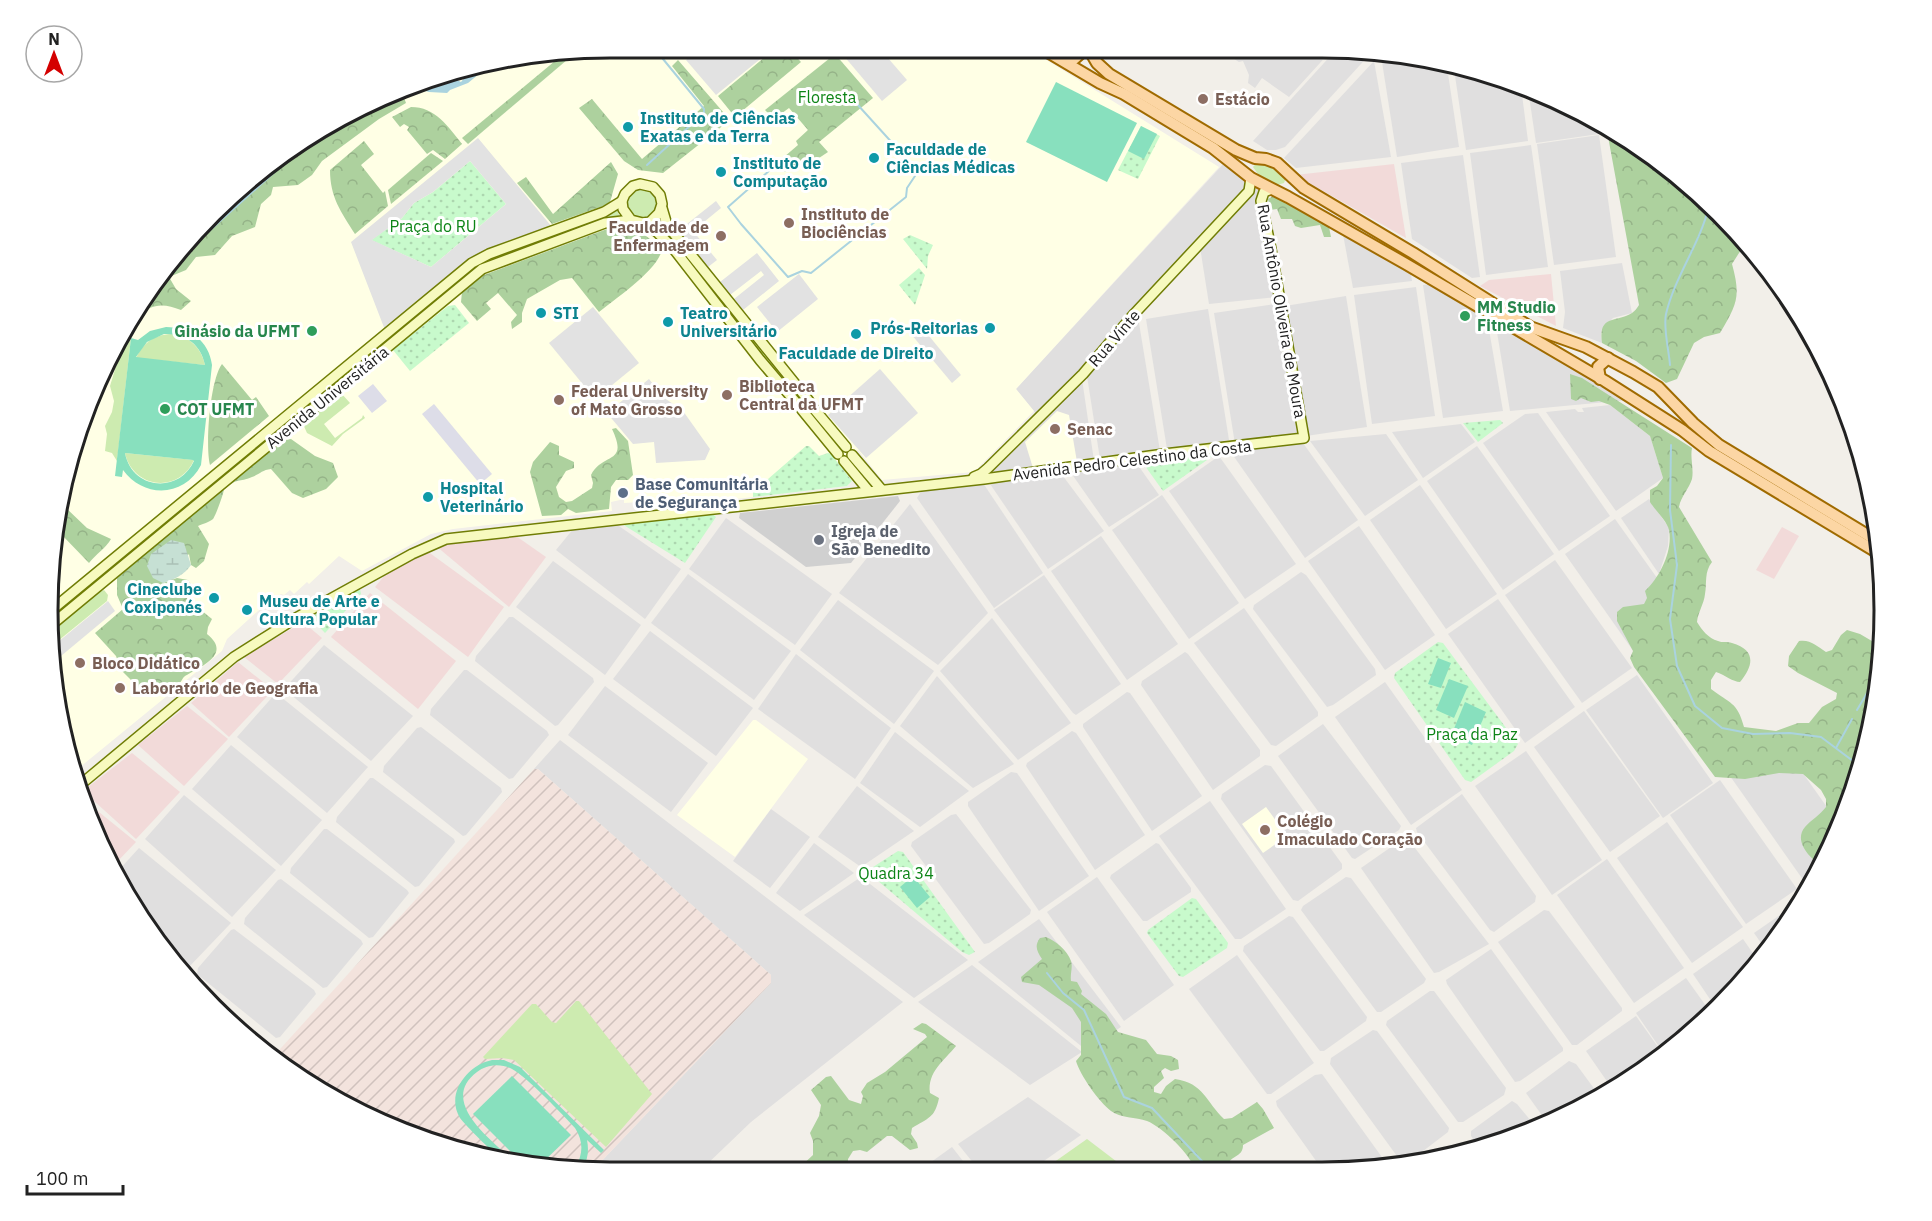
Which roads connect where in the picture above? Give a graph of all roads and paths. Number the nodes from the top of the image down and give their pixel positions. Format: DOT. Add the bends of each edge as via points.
graph roads {
  1 [pos="1058,58"];
  2 [pos="1075,58"];
  3 [pos="1094,58"];
  4 [pos="1255,158"];
  5 [pos="1251,178"];
  6 [pos="1295,180"];
  7 [pos="1272,189"];
  8 [pos="622,201"];
  9 [pos="662,207"];
  10 [pos="631,219"];
  11 [pos="644,223"];
  12 [pos="1608,358"];
  13 [pos="1600,379"];
  14 [pos="809,402"];
  15 [pos="800,408"];
  16 [pos="1304,438"];
  17 [pos="845,454"];
  18 [pos="960,481"];
  19 [pos="880,489"];
  20 [pos="868,490"];
  21 [pos="1869,536"];
  22 [pos="1870,548"];
  23 [pos="58,604"];
  24 [pos="58,619"];
  25 [pos="86,780"];
  1 -- 2 [label="main road"];
  1 -- 5 [label="main road" via="1213,148"];
  3 -- 4 [label="main road" via="1109,74"];
  4 -- 5 [label="main road" via="1248,166"];
  4 -- 6 [label="main road" via="1277,163"];
  5 -- 7 [label="main road"];
  5 -- 18 [label="street, Rua Vinte" via="1249,191 1083,374 981,474"];
  6 -- 7 [label="main road" via="1284,190"];
  6 -- 12 [label="main road" via="1530,327"];
  7 -- 13 [label="main road"];
  7 -- 16 [label="street, Rua Antônio Oliveira de Moura" via="1264,192 1261,201"];
  8 -- 9 [label="street, Avenida Universitária" via="633,186 646,184 660,195"];
  8 -- 10 [label="street"];
  8 -- 23 [label="street, Avenida Universitária" via="604,212 472,263"];
  9 -- 11 [label="street" via="655,218"];
  9 -- 14 [label="street, Avenida Universitária" via="667,225"];
  10 -- 11 [label="street, Avenida Universitária"];
  10 -- 24 [label="street, Avenida Universitária" via="606,223 482,269"];
  11 -- 15 [label="street, Avenida Universitária" via="673,248"];
  12 -- 13 [label="main road" via="1598,367"];
  12 -- 21 [label="main road" via="1658,387 1719,445"];
  13 -- 22 [label="main road" via="1709,451"];
  14 -- 15 [label="street" via="802,400"];
  14 -- 17 [label="street, Avenida Universitária"];
  15 -- 17 [label="street, Avenida Universitária"];
  16 -- 18 [label="street, Avenida Pedro Celestino da Costa"];
  17 -- 19 [label="street"];
  17 -- 20 [label="street"];
  18 -- 19 [label="street, Avenida Pedro Celestino da Costa"];
  19 -- 20 [label="street, Avenida Pedro Celestino da Costa"];
  20 -- 25 [label="street, Avenida Pedro Celestino da Costa" via="446,539 296,618 234,657"];
}
